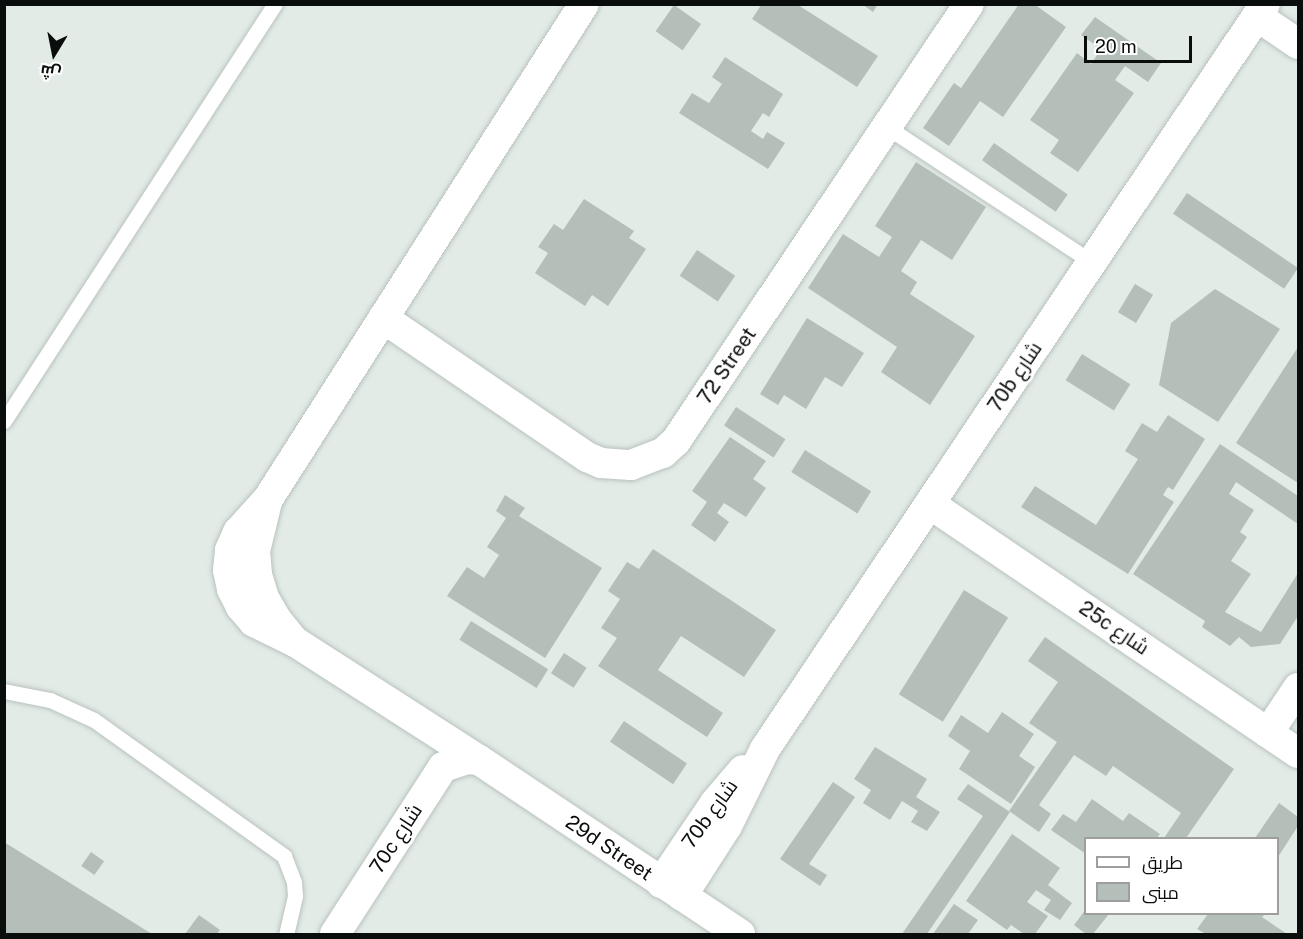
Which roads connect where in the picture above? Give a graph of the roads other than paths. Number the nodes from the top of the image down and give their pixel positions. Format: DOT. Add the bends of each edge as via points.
graph roads {
  1 [pos="275,4"];
  2 [pos="584,4"];
  3 [pos="969,4"];
  4 [pos="1261,10"];
  5 [pos="1299,44"];
  6 [pos="887,127"];
  7 [pos="1092,262"];
  8 [pos="383,318"];
  9 [pos="4,422"];
  10 [pos="930,504"];
  11 [pos="1299,688"];
  12 [pos="4,692"];
  13 [pos="1269,733"];
  14 [pos="1299,753"];
  15 [pos="473,760"];
  16 [pos="672,890"];
  17 [pos="286,934"];
  18 [pos="335,934"];
  19 [pos="740,934"];
  1 -- 9 [label="lane"];
  2 -- 8 [label="street, 29d Street"];
  3 -- 6 [label="street, 72 Street"];
  4 -- 5 [label="street"];
  4 -- 7 [label="street, 70b شارع"];
  6 -- 7 [label="lane"];
  6 -- 8 [label="street, 72 Street" via="676,441 647,461 616,465 588,457"];
  7 -- 10 [label="street, 70b شارع"];
  8 -- 15 [label="street, 29d Street" via="268,499 255,551 257,575 264,598 295,642"];
  10 -- 13 [label="street, 25c شارع"];
  10 -- 16 [label="street, 70b شارع" via="765,749 727,826"];
  11 -- 13 [label="street"];
  12 -- 17 [label="lane" via="50,700 94,720 284,856 295,896"];
  13 -- 14 [label="street, 25c شارع"];
  15 -- 16 [label="street, 29d Street"];
  15 -- 18 [label="street, 70c شارع" via="443,767"];
  16 -- 19 [label="street, 29d Street"];
}
